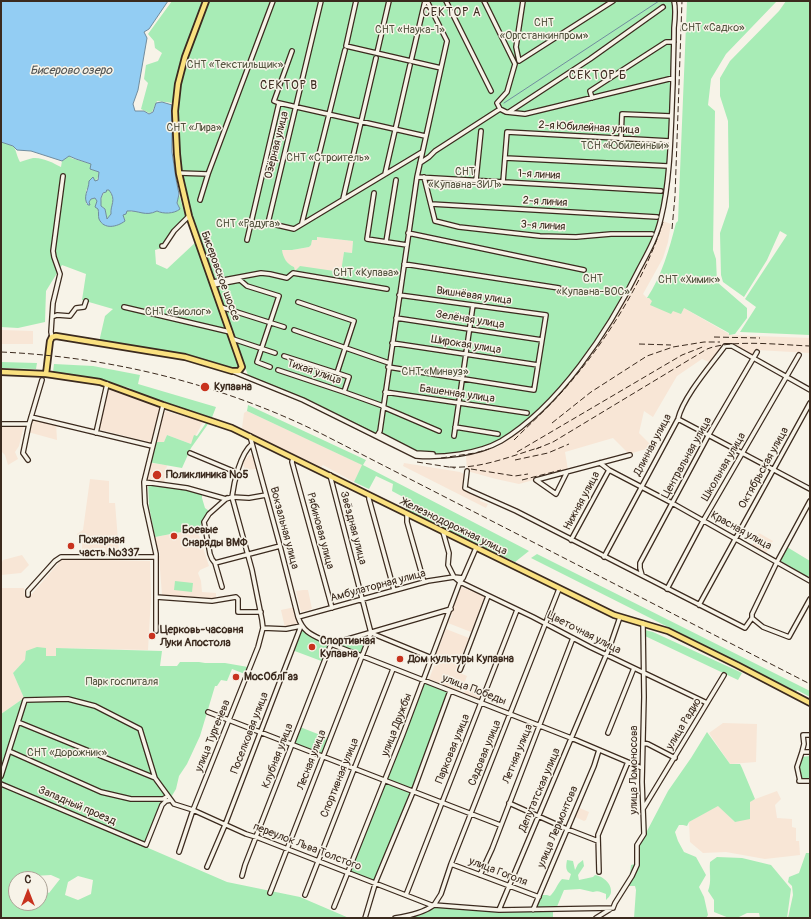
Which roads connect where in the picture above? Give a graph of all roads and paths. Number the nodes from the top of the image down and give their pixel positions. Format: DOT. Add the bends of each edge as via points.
graph roads {
  1 [pos="206,1"];
  2 [pos="273,1"];
  3 [pos="321,1"];
  4 [pos="356,1"];
  5 [pos="389,1"];
  6 [pos="426,1"];
  7 [pos="446,1"];
  8 [pos="523,1"];
  9 [pos="613,1"];
  10 [pos="674,1"];
  11 [pos="485,2"];
  12 [pos="664,7"];
  13 [pos="674,42"];
  14 [pos="345,48"];
  15 [pos="292,51"];
  16 [pos="377,53"];
  17 [pos="376,58"];
  18 [pos="410,63"];
  19 [pos="441,68"];
  20 [pos="673,78"];
  21 [pos="491,91"];
  22 [pos="592,98"];
  23 [pos="495,99"];
  24 [pos="279,102"];
  25 [pos="497,103"];
  26 [pos="296,106"];
  27 [pos="500,109"];
  28 [pos="507,112"];
  29 [pos="329,114"];
  30 [pos="671,116"];
  31 [pos="361,121"];
  32 [pos="395,129"];
  33 [pos="481,131"];
  34 [pos="425,136"];
  35 [pos="620,138"];
  36 [pos="670,141"];
  37 [pos="422,152"];
  38 [pos="505,158"];
  39 [pos="420,163"];
  40 [pos="668,166"];
  41 [pos="179,173"];
  42 [pos="208,174"];
  43 [pos="385,174"];
  44 [pos="63,176"];
  45 [pos="417,177"];
  46 [pos="424,177"];
  47 [pos="396,180"];
  48 [pos="476,180"];
  49 [pos="504,182"];
  50 [pos="661,191"];
  51 [pos="374,193"];
  52 [pos="343,199"];
  53 [pos="200,200"];
  54 [pos="431,204"];
  55 [pos="189,216"];
  56 [pos="657,217"];
  57 [pos="302,223"];
  58 [pos="408,233"];
  59 [pos="652,234"];
  60 [pos="247,240"];
  61 [pos="386,242"];
  62 [pos="407,245"];
  63 [pos="162,246"];
  64 [pos="404,264"];
  65 [pos="584,270"];
  66 [pos="213,284"];
  67 [pos="559,288"];
  68 [pos="387,289"];
  69 [pos="399,295"];
  70 [pos="86,301"];
  71 [pos="298,302"];
  72 [pos="473,305"];
  73 [pos="124,306"];
  74 [pos="221,307"];
  75 [pos="52,317"];
  76 [pos="396,318"];
  77 [pos="270,322"];
  78 [pos="284,327"];
  79 [pos="469,329"];
  80 [pos="294,330"];
  81 [pos="230,332"];
  82 [pos="52,337"];
  83 [pos="233,339"];
  84 [pos="542,340"];
  85 [pos="392,343"];
  86 [pos="262,348"];
  87 [pos="345,348"];
  88 [pos="757,352"];
  89 [pos="275,353"];
  90 [pos="466,354"];
  91 [pos="799,355"];
  92 [pos="284,356"];
  93 [pos="753,359"];
  94 [pos="242,365"];
  95 [pos="389,365"];
  96 [pos="538,365"];
  97 [pos="270,367"];
  98 [pos="278,370"];
  99 [pos="232,371"];
  100 [pos="1,372"];
  101 [pos="337,373"];
  102 [pos="46,374"];
  103 [pos="246,377"];
  104 [pos="786,377"];
  105 [pos="462,378"];
  106 [pos="42,380"];
  107 [pos="107,384"];
  108 [pos="810,390"];
  109 [pos="344,392"];
  110 [pos="385,392"];
  111 [pos="459,403"];
  112 [pos="810,403"];
  113 [pos="163,405"];
  114 [pos="383,407"];
  115 [pos="527,413"];
  116 [pos="31,417"];
  117 [pos="678,419"];
  118 [pos="1,424"];
  119 [pos="29,424"];
  120 [pos="455,427"];
  121 [pos="439,431"];
  122 [pos="96,433"];
  123 [pos="498,434"];
  124 [pos="378,435"];
  125 [pos="250,436"];
  126 [pos="454,436"];
  127 [pos="708,436"];
  128 [pos="252,444"];
  129 [pos="152,446"];
  130 [pos="190,452"];
  131 [pos="433,454"];
  132 [pos="742,454"];
  133 [pos="630,455"];
  134 [pos="293,458"];
  135 [pos="28,460"];
  136 [pos="600,463"];
  137 [pos="609,470"];
  138 [pos="774,470"];
  139 [pos="467,471"];
  140 [pos="567,472"];
  141 [pos="238,473"];
  142 [pos="330,475"];
  143 [pos="144,482"];
  144 [pos="641,487"];
  145 [pos="810,489"];
  146 [pos="266,495"];
  147 [pos="369,495"];
  148 [pos="232,497"];
  149 [pos="226,499"];
  150 [pos="810,501"];
  151 [pos="672,503"];
  152 [pos="407,514"];
  153 [pos="703,521"];
  154 [pos="443,532"];
  155 [pos="736,538"];
  156 [pos="571,540"];
  157 [pos="280,546"];
  158 [pos="476,548"];
  159 [pos="248,555"];
  160 [pos="604,557"];
  161 [pos="156,558"];
  162 [pos="777,562"];
  163 [pos="216,563"];
  164 [pos="642,575"];
  165 [pos="454,577"];
  166 [pos="463,578"];
  167 [pos="810,581"];
  168 [pos="424,582"];
  169 [pos="460,582"];
  170 [pos="222,587"];
  171 [pos="559,589"];
  172 [pos="667,589"];
  173 [pos="394,590"];
  174 [pos="28,595"];
  175 [pos="488,596"];
  176 [pos="156,597"];
  177 [pos="362,599"];
  178 [pos="810,599"];
  179 [pos="699,605"];
  180 [pos="332,608"];
  181 [pos="451,609"];
  182 [pos="517,610"];
  183 [pos="261,612"];
  184 [pos="298,616"];
  185 [pos="620,617"];
  186 [pos="752,618"];
  187 [pos="643,623"];
  188 [pos="545,624"];
  189 [pos="301,626"];
  190 [pos="263,628"];
  191 [pos="156,631"];
  192 [pos="371,632"];
  193 [pos="573,638"];
  194 [pos="332,644"];
  195 [pos="606,655"];
  196 [pos="362,656"];
  197 [pos="432,658"];
  198 [pos="634,668"];
  199 [pos="394,669"];
  200 [pos="460,670"];
  201 [pos="644,672"];
  202 [pos="724,675"];
  203 [pos="424,680"];
  204 [pos="450,691"];
  205 [pos="481,703"];
  206 [pos="707,703"];
  207 [pos="810,703"];
  208 [pos="208,712"];
  209 [pos="510,714"];
  210 [pos="228,721"];
  211 [pos="18,722"];
  212 [pos="539,726"];
  213 [pos="260,733"];
  214 [pos="608,733"];
  215 [pos="810,735"];
  216 [pos="571,738"];
  217 [pos="642,743"];
  218 [pos="292,745"];
  219 [pos="803,745"];
  220 [pos="599,750"];
  221 [pos="9,751"];
  222 [pos="802,752"];
  223 [pos="810,752"];
  224 [pos="323,757"];
  225 [pos="675,758"];
  226 [pos="628,762"];
  227 [pos="642,768"];
  228 [pos="354,769"];
  229 [pos="1,776"];
  230 [pos="155,778"];
  231 [pos="384,781"];
  232 [pos="810,781"];
  233 [pos="1,784"];
  234 [pos="413,792"];
  235 [pos="170,798"];
  236 [pos="441,803"];
  237 [pos="509,803"];
  238 [pos="193,810"];
  239 [pos="643,810"];
  240 [pos="471,814"];
  241 [pos="538,816"];
  242 [pos="225,825"];
  243 [pos="500,826"];
  244 [pos="567,829"];
  245 [pos="256,837"];
  246 [pos="598,840"];
  247 [pos="287,848"];
  248 [pos="179,852"];
  249 [pos="318,860"];
  250 [pos="451,864"];
  251 [pos="207,867"];
  252 [pos="348,872"];
  253 [pos="599,872"];
  254 [pos="480,875"];
  255 [pos="242,876"];
  256 [pos="376,883"];
  257 [pos="509,886"];
  258 [pos="270,893"];
  259 [pos="305,895"];
  260 [pos="406,895"];
  261 [pos="539,897"];
  262 [pos="434,905"];
  263 [pos="334,907"];
  264 [pos="613,908"];
  265 [pos="499,910"];
  266 [pos="533,910"];
  267 [pos="364,918"];
  268 [pos="395,918"];
  269 [pos="596,918"];
  1 -- 41 [label="main road, Бисеровское шоссе" via="184,56 176,96 175,138"];
  2 -- 42 [label="street"];
  3 -- 26 [label="street, Озёрная улица"];
  4 -- 14 [label="street"];
  5 -- 16 [label="street"];
  6 -- 18 [label="street"];
  6 -- 19 [label="street" via="447,40"];
  7 -- 21 [label="street"];
  8 -- 9 [label="street" via="516,47 519,61"];
  10 -- 13 [label="street"];
  11 -- 25 [label="street" via="515,64 507,92"];
  12 -- 28 [label="street" via="590,59"];
  13 -- 20 [label="street"];
  13 -- 22 [label="street" via="666,42 590,91"];
  14 -- 16 [label="street"];
  14 -- 29 [label="street"];
  15 -- 24 [label="street" via="274,101"];
  16 -- 18 [label="street"];
  17 -- 31 [label="street"];
  18 -- 19 [label="street"];
  18 -- 32 [label="street"];
  19 -- 34 [label="street"];
  20 -- 22 [label="street"];
  20 -- 30 [label="street"];
  22 -- 28 [label="street" via="525,114"];
  23 -- 25 [label="street"];
  24 -- 26 [label="street"];
  24 -- 60 [label="street"];
  25 -- 27 [label="street"];
  26 -- 29 [label="street"];
  26 -- 57 [label="street, Озёрная улица" via="268,223 294,228"];
  27 -- 28 [label="street"];
  27 -- 39 [label="street"];
  29 -- 31 [label="street"];
  29 -- 57 [label="street"];
  30 -- 35 [label="street" via="622,114"];
  30 -- 36 [label="street"];
  31 -- 32 [label="street"];
  31 -- 52 [label="street"];
  32 -- 34 [label="street"];
  32 -- 43 [label="street"];
  33 -- 48 [label="street"];
  34 -- 37 [label="street"];
  35 -- 36 [label="street, 2-я Юбилейная улица"];
  35 -- 38 [label="street, 2-я Юбилейная улица" via="507,132"];
  36 -- 40 [label="street"];
  37 -- 39 [label="street"];
  37 -- 43 [label="street"];
  38 -- 40 [label="street"];
  38 -- 49 [label="street"];
  39 -- 45 [label="street"];
  40 -- 124 [label="street" via="666,195 656,234 625,299 573,374 535,415 500,441 486,448 459,454 416,456"];
  41 -- 42 [label="street"];
  41 -- 55 [label="main road, Бисеровское шоссе"];
  42 -- 53 [label="street"];
  43 -- 52 [label="street"];
  44 -- 75 [label="street" via="53,251 60,274"];
  45 -- 46 [label="street, 1-я линия"];
  45 -- 58 [label="street"];
  46 -- 48 [label="street, 1-я линия"];
  46 -- 54 [label="street"];
  47 -- 61 [label="street"];
  48 -- 49 [label="street, 1-я линия"];
  49 -- 50 [label="street, 1-я линия"];
  51 -- 61 [label="street" via="367,239"];
  52 -- 57 [label="street"];
  54 -- 56 [label="street, 2-я линия"];
  54 -- 59 [label="street, 3-я линия" via="435,221 459,227 540,236"];
  55 -- 63 [label="street"];
  55 -- 66 [label="main road, Бисеровское шоссе"];
  58 -- 62 [label="street"];
  58 -- 65 [label="street"];
  61 -- 62 [label="street"];
  62 -- 64 [label="street"];
  64 -- 67 [label="street"];
  64 -- 69 [label="street"];
  66 -- 68 [label="street" via="261,273 287,278 293,273"];
  66 -- 74 [label="main road, Бисеровское шоссе"];
  66 -- 77 [label="street" via="240,280 247,286 279,296"];
  69 -- 72 [label="street, Вишнёвая улица"];
  69 -- 76 [label="street"];
  70 -- 75 [label="street" via="84,307 76,308 70,316"];
  71 -- 87 [label="street" via="354,321"];
  72 -- 79 [label="street"];
  72 -- 84 [label="street, Вишнёвая улица" via="546,315"];
  73 -- 81 [label="street"];
  74 -- 77 [label="street"];
  74 -- 81 [label="main road, Бисеровское шоссе"];
  75 -- 82 [label="street"];
  76 -- 79 [label="street, Зелёная улица"];
  76 -- 85 [label="street"];
  77 -- 78 [label="street"];
  77 -- 86 [label="street"];
  79 -- 84 [label="street, Зелёная улица"];
  79 -- 90 [label="street"];
  80 -- 87 [label="street"];
  81 -- 83 [label="main road, Бисеровское шоссе"];
  82 -- 99 [label="main road" via="59,336 185,357"];
  82 -- 102 [label="main road"];
  83 -- 86 [label="street"];
  83 -- 94 [label="main road, Бисеровское шоссе"];
  84 -- 96 [label="street"];
  85 -- 90 [label="street, Широкая улица"];
  85 -- 95 [label="street"];
  86 -- 89 [label="street"];
  86 -- 97 [label="street" via="257,362"];
  87 -- 95 [label="street"];
  87 -- 101 [label="street"];
  88 -- 93 [label="street, Центральная улица"];
  90 -- 96 [label="street, Широкая улица"];
  90 -- 105 [label="street"];
  91 -- 104 [label="street, Школьная улица"];
  92 -- 101 [label="street"];
  93 -- 104 [label="street"];
  93 -- 117 [label="street, Длинная улица" via="732,346 725,346 700,378"];
  93 -- 127 [label="street, Центральная улица"];
  94 -- 99 [label="main road" via="239,370"];
  94 -- 103 [label="street"];
  95 -- 105 [label="street"];
  95 -- 110 [label="street"];
  96 -- 105 [label="street" via="534,390"];
  98 -- 109 [label="street, Тихая улица"];
  99 -- 103 [label="street"];
  100 -- 102 [label="main road, Железнодорожная улица"];
  101 -- 109 [label="street" via="349,377"];
  102 -- 107 [label="main road, Железнодорожная улица"];
  103 -- 124 [label="street"];
  104 -- 108 [label="street"];
  104 -- 132 [label="street, Школьная улица"];
  105 -- 111 [label="street"];
  106 -- 116 [label="street"];
  107 -- 113 [label="main road, Железнодорожная улица"];
  107 -- 122 [label="street"];
  109 -- 114 [label="street, Тихая улица"];
  110 -- 111 [label="street, Башенная улица"];
  110 -- 114 [label="street"];
  111 -- 115 [label="street, Башенная улица"];
  111 -- 120 [label="street"];
  112 -- 138 [label="street, Октябрьская улица"];
  113 -- 125 [label="main road, Железнодорожная улица"];
  113 -- 129 [label="street"];
  114 -- 121 [label="street, Тихая улица"];
  114 -- 124 [label="street"];
  116 -- 119 [label="street"];
  116 -- 122 [label="street"];
  117 -- 127 [label="street"];
  117 -- 144 [label="street, Длинная улица"];
  118 -- 119 [label="street"];
  119 -- 135 [label="street" via="23,453"];
  120 -- 123 [label="street"];
  120 -- 126 [label="street"];
  122 -- 129 [label="street"];
  124 -- 131 [label="street" via="416,453"];
  125 -- 128 [label="street, Вокзальная улица"];
  125 -- 134 [label="main road, Железнодорожная улица"];
  127 -- 132 [label="street"];
  127 -- 151 [label="street, Центральная улица"];
  128 -- 141 [label="street"];
  128 -- 146 [label="street, Вокзальная улица"];
  129 -- 143 [label="street"];
  130 -- 141 [label="street"];
  132 -- 138 [label="street"];
  132 -- 153 [label="street, Школьная улица"];
  133 -- 136 [label="street"];
  134 -- 142 [label="main road, Железнодорожная улица"];
  134 -- 180 [label="street, Рябиновая улица"];
  136 -- 137 [label="street, Красная улица"];
  136 -- 140 [label="street"];
  137 -- 144 [label="street, Красная улица"];
  137 -- 156 [label="street, Нижняя улица"];
  138 -- 145 [label="street"];
  138 -- 155 [label="street, Октябрьская улица"];
  139 -- 156 [label="street" via="465,488"];
  140 -- 140 [label="street" via="556,494 536,480 555,475"];
  141 -- 148 [label="street"];
  142 -- 147 [label="main road, Железнодорожная улица"];
  142 -- 177 [label="street, Звёздная улица"];
  143 -- 149 [label="street" via="187,488"];
  143 -- 161 [label="street" via="145,504"];
  144 -- 151 [label="street, Красная улица"];
  144 -- 160 [label="street, Длинная улица"];
  146 -- 148 [label="street"];
  146 -- 157 [label="street, Вокзальная улица"];
  147 -- 152 [label="main road, Железнодорожная улица"];
  147 -- 173 [label="street"];
  148 -- 149 [label="street"];
  148 -- 159 [label="street"];
  149 -- 163 [label="street" via="204,522 210,554"];
  150 -- 162 [label="street"];
  151 -- 153 [label="street, Красная улица"];
  151 -- 164 [label="street, Центральная улица" via="640,563"];
  152 -- 154 [label="main road, Железнодорожная улица"];
  152 -- 168 [label="street"];
  153 -- 155 [label="street, Красная улица"];
  153 -- 172 [label="street, Школьная улица"];
  154 -- 158 [label="main road, Железнодорожная улица"];
  154 -- 165 [label="street" via="450,553 448,565"];
  155 -- 162 [label="street, Красная улица"];
  155 -- 179 [label="street, Октябрьская улица"];
  156 -- 160 [label="street"];
  157 -- 159 [label="street"];
  157 -- 184 [label="street, Вокзальная улица"];
  158 -- 166 [label="street, улица Дружбы"];
  158 -- 171 [label="main road, Железнодорожная улица"];
  159 -- 163 [label="street"];
  159 -- 183 [label="street"];
  160 -- 164 [label="street"];
  161 -- 174 [label="street" via="61,557 28,591"];
  161 -- 176 [label="street"];
  162 -- 167 [label="street, Красная улица"];
  162 -- 186 [label="street"];
  163 -- 170 [label="street"];
  164 -- 172 [label="street"];
  165 -- 166 [label="street, Амбулаторная улица"];
  165 -- 168 [label="street, Амбулаторная улица"];
  165 -- 169 [label="street, Цветочная улица"];
  166 -- 169 [label="street, улица Дружбы"];
  168 -- 173 [label="street, Амбулаторная улица"];
  169 -- 175 [label="street, Цветочная улица"];
  169 -- 181 [label="street, улица Дружбы"];
  171 -- 185 [label="main road, Железнодорожная улица"];
  171 -- 188 [label="street, Садовая улица"];
  172 -- 179 [label="street"];
  173 -- 177 [label="street, Амбулаторная улица"];
  175 -- 182 [label="street, Цветочная улица"];
  175 -- 200 [label="street"];
  176 -- 183 [label="street" via="212,601 236,597 238,612"];
  176 -- 191 [label="street"];
  177 -- 180 [label="street, Амбулаторная улица"];
  177 -- 192 [label="street, Звёздная улица"];
  178 -- 186 [label="street" via="789,637 762,627"];
  179 -- 186 [label="street" via="745,628"];
  180 -- 184 [label="street, Амбулаторная улица"];
  181 -- 192 [label="street"];
  181 -- 197 [label="street, улица Дружбы"];
  182 -- 188 [label="street, Цветочная улица"];
  182 -- 205 [label="street, Парковая улица"];
  183 -- 190 [label="street"];
  184 -- 189 [label="street, Вокзальная улица"];
  185 -- 187 [label="main road, Железнодорожная улица"];
  185 -- 195 [label="street, Депутатская улица"];
  187 -- 201 [label="street, улица Ломоносова"];
  187 -- 207 [label="main road, Железнодорожная улица" via="668,630"];
  188 -- 193 [label="street, Цветочная улица"];
  188 -- 209 [label="street, Садовая улица"];
  189 -- 190 [label="street" via="286,629"];
  189 -- 194 [label="street, улица Победы" via="308,633"];
  189 -- 213 [label="street, Поселковая улица"];
  190 -- 210 [label="street, улица Тургенева" via="258,648"];
  192 -- 194 [label="street"];
  192 -- 196 [label="street, Лесная улица"];
  192 -- 197 [label="street"];
  193 -- 195 [label="street, Цветочная улица"];
  193 -- 212 [label="street, Летняя улица"];
  194 -- 196 [label="street, улица Победы"];
  194 -- 218 [label="street, Клубная улица"];
  195 -- 198 [label="street, Цветочная улица"];
  195 -- 216 [label="street, Депутатская улица"];
  196 -- 199 [label="street, улица Победы"];
  196 -- 224 [label="street, Лесная улица"];
  197 -- 203 [label="street, улица Дружбы"];
  198 -- 201 [label="street, Цветочная улица"];
  198 -- 214 [label="street"];
  199 -- 203 [label="street, улица Победы"];
  199 -- 228 [label="street, Спортивная улица"];
  201 -- 206 [label="street, Цветочная улица"];
  201 -- 217 [label="street, улица Ломоносова"];
  202 -- 206 [label="street, улица Радио"];
  203 -- 204 [label="street, улица Победы"];
  203 -- 231 [label="street, улица Дружбы"];
  204 -- 205 [label="street, улица Победы"];
  204 -- 234 [label="street"];
  205 -- 209 [label="street, улица Победы"];
  205 -- 236 [label="street, Парковая улица"];
  206 -- 225 [label="street, улица Радио"];
  208 -- 210 [label="street"];
  209 -- 212 [label="street, улица Победы"];
  209 -- 240 [label="street, Садовая улица"];
  210 -- 213 [label="street"];
  210 -- 238 [label="street, улица Тургенева"];
  211 -- 221 [label="street"];
  211 -- 230 [label="street"];
  211 -- 230 [label="street" via="25,700 68,698 95,706 140,729"];
  212 -- 216 [label="street, улица Победы"];
  212 -- 237 [label="street, Летняя улица"];
  213 -- 218 [label="street"];
  213 -- 242 [label="street, Поселковая улица"];
  215 -- 219 [label="street" via="803,735"];
  216 -- 220 [label="street, улица Победы"];
  216 -- 241 [label="street, Депутатская улица"];
  217 -- 225 [label="street"];
  217 -- 227 [label="street, улица Ломоносова"];
  218 -- 224 [label="street"];
  218 -- 245 [label="street, Клубная улица"];
  219 -- 222 [label="street"];
  219 -- 223 [label="street"];
  220 -- 226 [label="street, улица Победы"];
  220 -- 244 [label="street, улица Лермонтова"];
  221 -- 229 [label="street"];
  221 -- 235 [label="street" via="101,792 131,799"];
  222 -- 223 [label="street"];
  222 -- 232 [label="street" via="798,767 799,782"];
  224 -- 228 [label="street"];
  224 -- 247 [label="street, Лесная улица"];
  225 -- 239 [label="street, улица Радио"];
  226 -- 227 [label="street, улица Победы"];
  226 -- 246 [label="street"];
  227 -- 239 [label="street, улица Ломоносова"];
  228 -- 231 [label="street"];
  228 -- 249 [label="street, Спортивная улица"];
  230 -- 235 [label="street"];
  231 -- 234 [label="street"];
  231 -- 252 [label="street, улица Дружбы"];
  233 -- 235 [label="street, Западный проезд" via="146,845 162,805"];
  234 -- 236 [label="street"];
  234 -- 256 [label="street"];
  235 -- 238 [label="street, переулок Льва Толстого" via="177,805"];
  236 -- 240 [label="street"];
  236 -- 260 [label="street, Парковая улица"];
  237 -- 241 [label="street"];
  237 -- 243 [label="street, Летняя улица"];
  238 -- 242 [label="street, переулок Льва Толстого"];
  238 -- 248 [label="street, улица Тургенева"];
  239 -- 264 [label="street, улица Ломоносова" via="644,834 637,845 636,865"];
  240 -- 243 [label="street"];
  240 -- 250 [label="street, Садовая улица"];
  241 -- 244 [label="street"];
  241 -- 257 [label="street, Депутатская улица"];
  242 -- 245 [label="street, переулок Льва Толстого"];
  242 -- 251 [label="street, Поселковая улица"];
  243 -- 254 [label="street, Летняя улица"];
  244 -- 246 [label="street"];
  244 -- 261 [label="street, улица Лермонтова"];
  245 -- 247 [label="street, переулок Льва Толстого"];
  245 -- 255 [label="street, Клубная улица"];
  246 -- 253 [label="street"];
  247 -- 249 [label="street, переулок Льва Толстого"];
  247 -- 258 [label="street, Лесная улица"];
  249 -- 252 [label="street, переулок Льва Толстого"];
  249 -- 259 [label="street, Спортивная улица"];
  250 -- 254 [label="street, улица Гоголя"];
  250 -- 262 [label="street, Садовая улица" via="438,901"];
  252 -- 256 [label="street, переулок Льва Толстого"];
  252 -- 263 [label="street, улица Дружбы"];
  254 -- 257 [label="street, улица Гоголя"];
  256 -- 260 [label="street, переулок Льва Толстого"];
  256 -- 267 [label="street"];
  257 -- 261 [label="street, улица Гоголя"];
  257 -- 265 [label="street, Депутатская улица"];
  260 -- 262 [label="street, переулок Льва Толстого"];
  261 -- 266 [label="street, улица Лермонтова"];
  262 -- 265 [label="street"];
  262 -- 268 [label="street" via="418,913"];
  264 -- 266 [label="street"];
  264 -- 269 [label="street"];
  265 -- 266 [label="street"];
}
